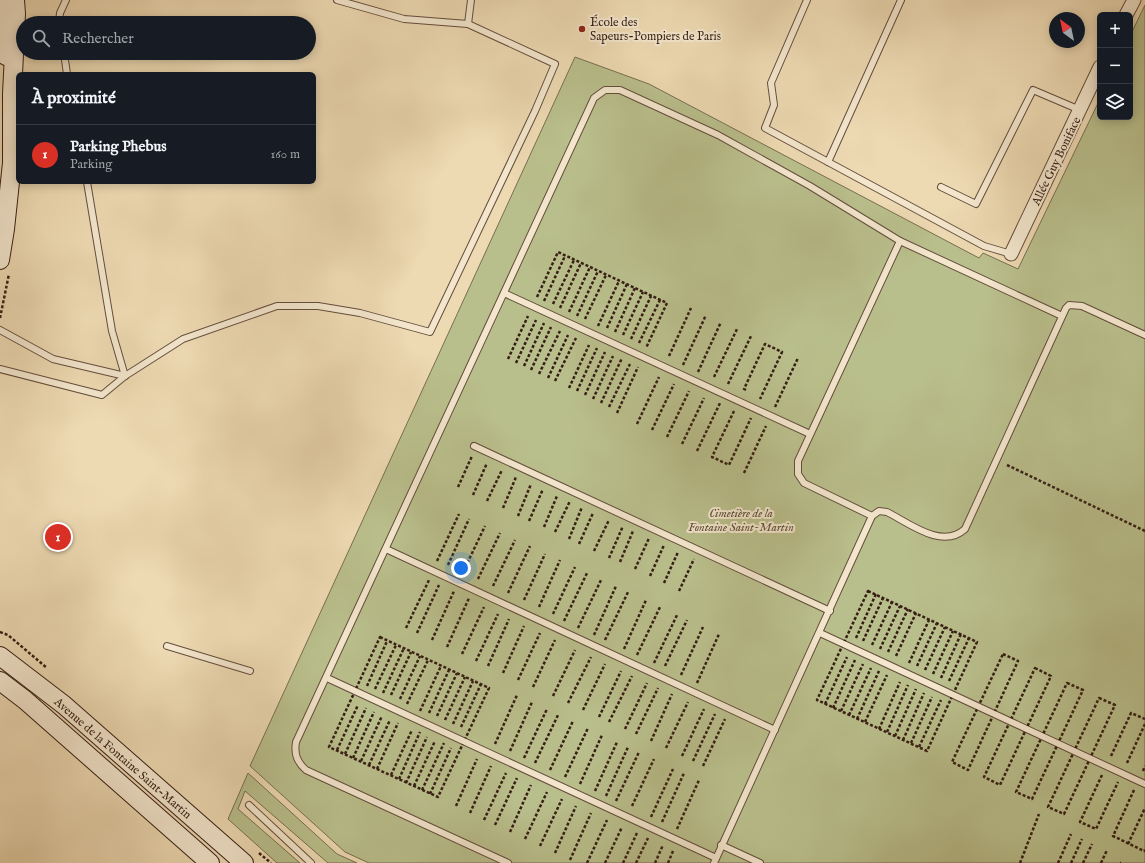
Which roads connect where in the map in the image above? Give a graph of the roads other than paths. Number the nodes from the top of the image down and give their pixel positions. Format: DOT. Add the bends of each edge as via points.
graph roads {
  1 [pos="15,0"];
  2 [pos="66,0"];
  3 [pos="337,0"];
  4 [pos="471,0"];
  5 [pos="808,0"];
  6 [pos="901,0"];
  7 [pos="1134,0"];
  8 [pos="0,7"];
  9 [pos="1128,12"];
  10 [pos="60,16"];
  11 [pos="468,24"];
  12 [pos="65,60"];
  13 [pos="68,72"];
  14 [pos="1097,73"];
  15 [pos="12,94"];
  16 [pos="1080,110"];
  17 [pos="828,162"];
  18 [pos="87,184"];
  19 [pos="941,187"];
  20 [pos="900,241"];
  21 [pos="1011,254"];
  22 [pos="0,260"];
  23 [pos="504,293"];
  24 [pos="1062,316"];
  25 [pos="0,330"];
  26 [pos="1145,335"];
  27 [pos="0,369"];
  28 [pos="125,376"];
  29 [pos="810,434"];
  30 [pos="475,446"];
  31 [pos="872,516"];
  32 [pos="386,549"];
  33 [pos="830,611"];
  34 [pos="820,633"];
  35 [pos="167,646"];
  36 [pos="0,656"];
  37 [pos="250,671"];
  38 [pos="327,678"];
  39 [pos="0,681"];
  40 [pos="775,730"];
  41 [pos="1145,784"];
  42 [pos="249,805"];
  43 [pos="721,845"];
  44 [pos="715,860"];
  45 [pos="210,863"];
  46 [pos="244,863"];
  47 [pos="310,863"];
  48 [pos="508,863"];
  49 [pos="760,863"];
  1 -- 15 [label="main road"];
  2 -- 10 [label="lane"];
  3 -- 11 [label="lane" via="404,19"];
  4 -- 11 [label="lane"];
  5 -- 17 [label="lane" via="771,83 774,105 765,128"];
  6 -- 17 [label="lane"];
  7 -- 9 [label="street"];
  8 -- 15 [label="main road"];
  11 -- 28 [label="lane" via="555,64 430,332 360,313 325,307 277,306 182,339"];
  12 -- 13 [label="lane"];
  14 -- 16 [label="street, Allée Guy Boniface"];
  15 -- 22 [label="main road" via="12,163"];
  16 -- 19 [label="lane" via="1033,90 976,204"];
  16 -- 21 [label="street, Allée Guy Boniface"];
  17 -- 21 [label="lane" via="984,246"];
  18 -- 28 [label="lane" via="112,331"];
  20 -- 23 [label="lane" via="810,186 718,135 620,90 612,89 600,93 590,106"];
  20 -- 24 [label="lane"];
  20 -- 29 [label="lane"];
  23 -- 29 [label="lane"];
  23 -- 32 [label="lane"];
  24 -- 26 [label="lane" via="1069,305 1078,304"];
  24 -- 31 [label="lane" via="968,524 955,536 948,538 932,535 883,511 878,511"];
  25 -- 28 [label="lane" via="53,358"];
  27 -- 28 [label="lane" via="102,395"];
  29 -- 31 [label="lane" via="798,461 800,479"];
  30 -- 33 [label="lane"];
  31 -- 33 [label="lane"];
  32 -- 38 [label="lane"];
  32 -- 40 [label="lane"];
  33 -- 34 [label="lane"];
  34 -- 40 [label="lane"];
  34 -- 41 [label="lane"];
  35 -- 37 [label="lane"];
  36 -- 46 [label="main road, Avenue de la Fontaine Saint-Martin" via="64,705"];
  38 -- 44 [label="lane" via="650,827"];
  38 -- 48 [label="lane" via="296,742 296,756 302,766"];
  39 -- 45 [label="main road, Avenue de la Fontaine Saint-Martin" via="25,700"];
  40 -- 43 [label="lane"];
  42 -- 47 [label="lane"];
  43 -- 44 [label="lane"];
  43 -- 49 [label="lane"];
}
